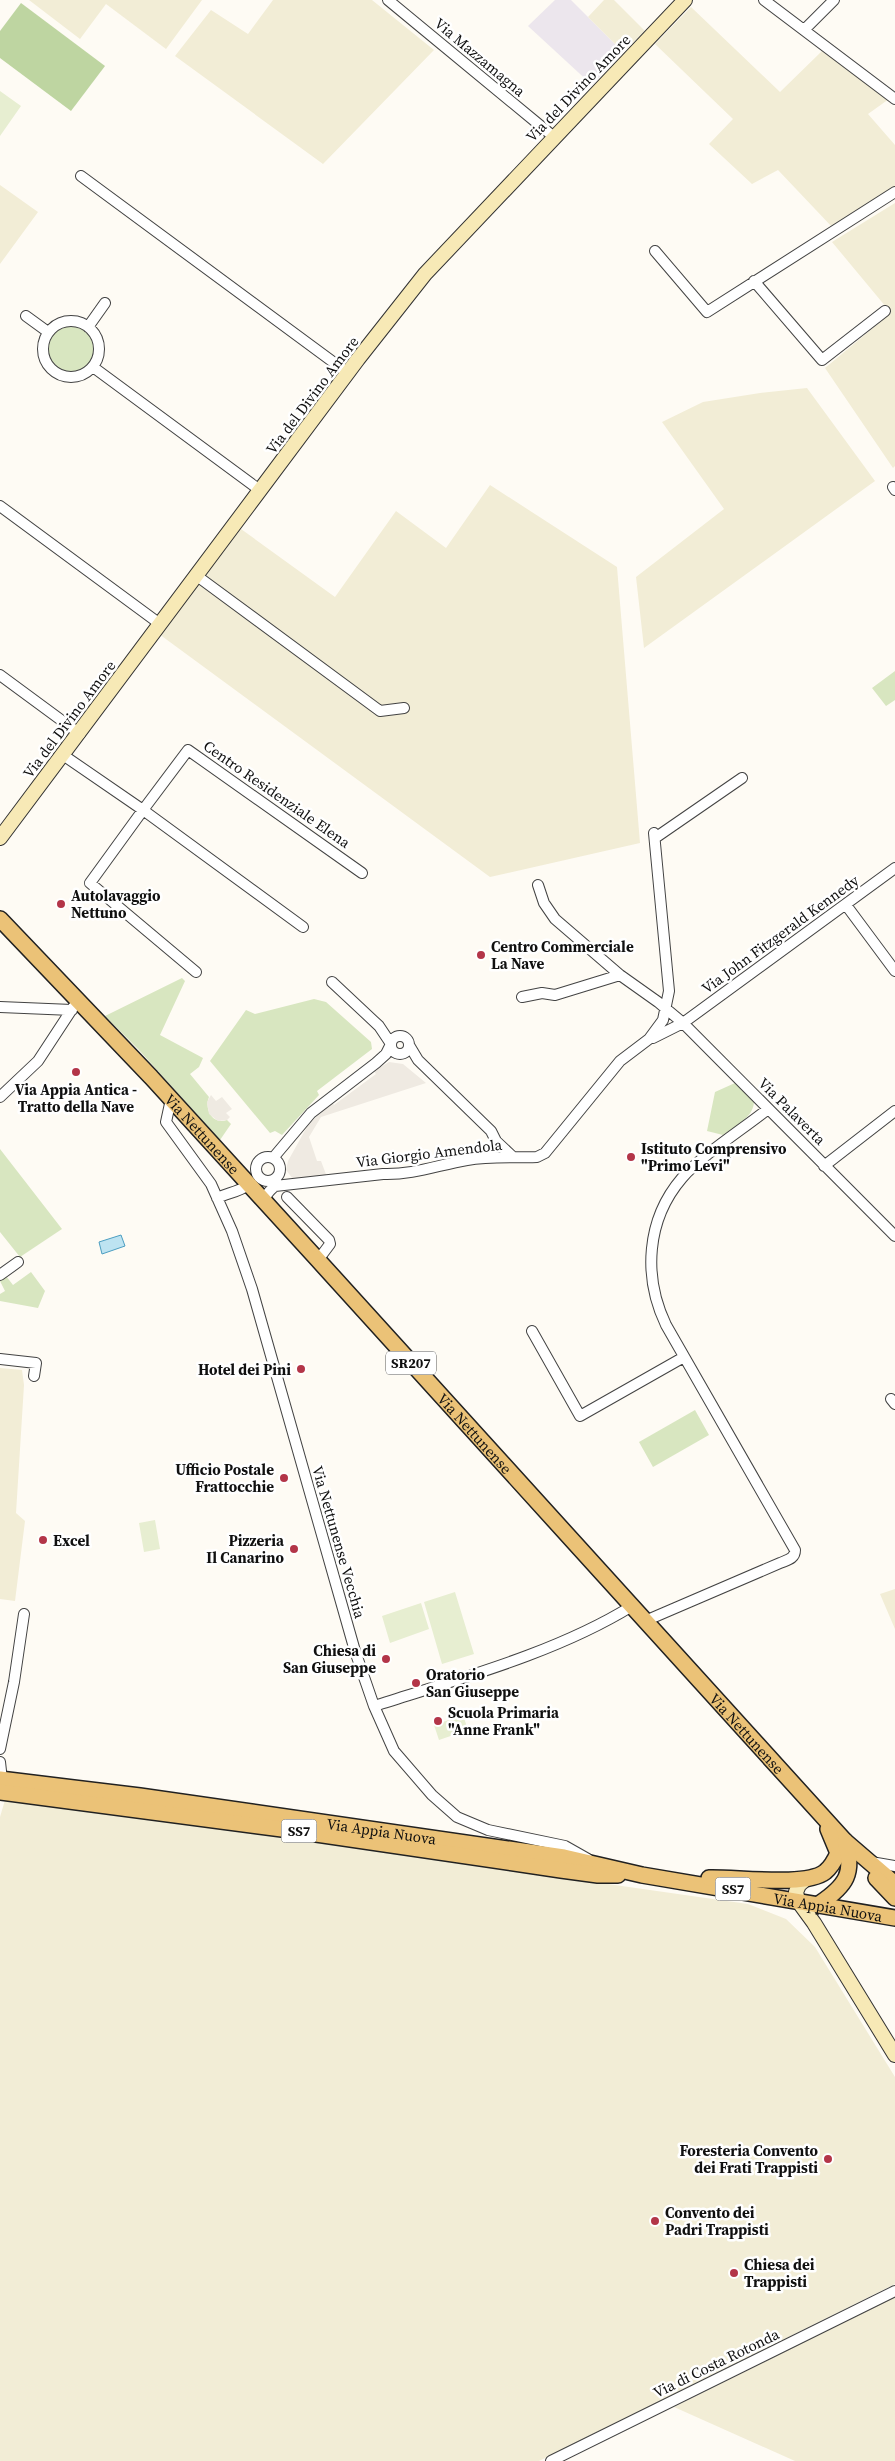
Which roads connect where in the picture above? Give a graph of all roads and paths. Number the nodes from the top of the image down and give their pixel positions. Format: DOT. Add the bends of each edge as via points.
graph roads {
  1 [pos="388,0"];
  2 [pos="685,0"];
  3 [pos="764,0"];
  4 [pos="834,0"];
  5 [pos="804,30"];
  6 [pos="894,96"];
  7 [pos="554,137"];
  8 [pos="81,176"];
  9 [pos="895,192"];
  10 [pos="655,250"];
  11 [pos="754,281"];
  12 [pos="105,302"];
  13 [pos="886,311"];
  14 [pos="26,316"];
  15 [pos="88,326"];
  16 [pos="48,332"];
  17 [pos="93,367"];
  18 [pos="348,373"];
  19 [pos="261,491"];
  20 [pos="0,506"];
  21 [pos="198,576"];
  22 [pos="160,624"];
  23 [pos="0,675"];
  24 [pos="404,708"];
  25 [pos="80,734"];
  26 [pos="63,755"];
  27 [pos="742,778"];
  28 [pos="143,810"];
  29 [pos="0,838"];
  30 [pos="895,868"];
  31 [pos="362,873"];
  32 [pos="538,885"];
  33 [pos="846,905"];
  34 [pos="0,919"];
  35 [pos="303,927"];
  36 [pos="895,971"];
  37 [pos="196,972"];
  38 [pos="620,975"];
  39 [pos="332,982"];
  40 [pos="522,997"];
  41 [pos="75,1005"];
  42 [pos="0,1006"];
  43 [pos="666,1009"];
  44 [pos="682,1023"];
  45 [pos="379,1026"];
  46 [pos="398,1036"];
  47 [pos="649,1039"];
  48 [pos="409,1045"];
  49 [pos="397,1051"];
  50 [pos="418,1060"];
  51 [pos="0,1097"];
  52 [pos="171,1099"];
  53 [pos="768,1109"];
  54 [pos="895,1111"];
  55 [pos="513,1157"];
  56 [pos="273,1158"];
  57 [pos="260,1161"];
  58 [pos="824,1166"];
  59 [pos="245,1181"];
  60 [pos="287,1197"];
  61 [pos="216,1198"];
  62 [pos="266,1205"];
  63 [pos="895,1236"];
  64 [pos="318,1260"];
  65 [pos="18,1262"];
  66 [pos="0,1275"];
  67 [pos="532,1331"];
  68 [pos="684,1357"];
  69 [pos="0,1359"];
  70 [pos="34,1376"];
  71 [pos="632,1606"];
  72 [pos="24,1614"];
  73 [pos="646,1621"];
  74 [pos="374,1706"];
  75 [pos="0,1749"];
  76 [pos="0,1762"];
  77 [pos="1,1783"];
  78 [pos="818,1810"];
  79 [pos="845,1841"];
  80 [pos="867,1862"];
  81 [pos="594,1863"];
  82 [pos="895,1866"];
  83 [pos="642,1875"];
  84 [pos="667,1879"];
  85 [pos="806,1879"];
  86 [pos="895,1884"];
  87 [pos="895,1898"];
  88 [pos="798,1901"];
  89 [pos="819,1904"];
  90 [pos="895,1918"];
  91 [pos="814,1923"];
  92 [pos="895,2055"];
  93 [pos="895,2291"];
  94 [pos="551,2461"];
  1 -- 7 [label="street, Via Mazzamagna"];
  2 -- 7 [label="main road, Via del Divino Amore"];
  3 -- 5 [label="street"];
  4 -- 5 [label="street"];
  5 -- 6 [label="street"];
  7 -- 18 [label="main road, Via del Divino Amore" via="438,258"];
  8 -- 18 [label="street"];
  9 -- 11 [label="street"];
  10 -- 11 [label="street" via="706,312"];
  11 -- 13 [label="street" via="822,360"];
  12 -- 15 [label="street"];
  14 -- 16 [label="street"];
  15 -- 16 [label="street" via="80,322 63,322"];
  15 -- 17 [label="street" via="98,341 99,350"];
  16 -- 17 [label="street" via="42,350 49,368 67,378 77,377"];
  17 -- 19 [label="street"];
  18 -- 19 [label="main road, Via del Divino Amore"];
  19 -- 21 [label="main road, Via del Divino Amore"];
  20 -- 22 [label="street"];
  21 -- 22 [label="main road, Via del Divino Amore"];
  21 -- 24 [label="street" via="380,711"];
  22 -- 25 [label="main road, Via del Divino Amore"];
  23 -- 25 [label="street"];
  25 -- 26 [label="main road, Via del Divino Amore"];
  26 -- 28 [label="street"];
  26 -- 29 [label="main road, Via del Divino Amore"];
  27 -- 43 [label="street" via="654,836 668,991"];
  28 -- 31 [label="street, Centro Residenziale Elena" via="188,750"];
  28 -- 35 [label="street"];
  28 -- 37 [label="street, Centro Residenziale Elena" via="90,883"];
  30 -- 33 [label="street, Via John Fitzgerald Kennedy"];
  32 -- 38 [label="street, Via Palaverta" via="550,915"];
  33 -- 36 [label="street"];
  33 -- 44 [label="street, Via John Fitzgerald Kennedy"];
  34 -- 41 [label="main road, Via Nettunense / SR207"];
  38 -- 40 [label="street" via="555,995 542,993"];
  38 -- 43 [label="street, Via Palaverta"];
  39 -- 45 [label="street"];
  41 -- 42 [label="street"];
  41 -- 51 [label="street" via="38,1061"];
  41 -- 52 [label="main road, Via Nettunense / SR207"];
  43 -- 44 [label="street, Via Palaverta"];
  43 -- 47 [label="street, Via Giorgio Amendola" via="663,1020"];
  44 -- 47 [label="street, Via Giorgio Amendola"];
  44 -- 53 [label="street, Via Palaverta"];
  45 -- 46 [label="street"];
  45 -- 49 [label="street"];
  46 -- 48 [label="street" via="407,1039"];
  46 -- 49 [label="street" via="393,1039"];
  47 -- 55 [label="street, Via Giorgio Amendola" via="620,1061 545,1153 537,1157"];
  48 -- 49 [label="street" via="407,1051"];
  48 -- 50 [label="street"];
  49 -- 50 [label="street"];
  49 -- 56 [label="street" via="386,1054 311,1113"];
  50 -- 55 [label="street"];
  52 -- 59 [label="main road, Via Nettunense / SR207"];
  52 -- 61 [label="street, Via Nettunense Vecchia" via="166,1122 205,1176"];
  53 -- 58 [label="street, Via Palaverta"];
  53 -- 68 [label="street" via="690,1170 671,1192 661,1212 653,1237 651,1276 660,1312"];
  54 -- 58 [label="street"];
  55 -- 62 [label="street, Via Giorgio Amendola" via="485,1158 414,1172 275,1186 268,1192"];
  56 -- 57 [label="street" via="266,1157"];
  56 -- 57 [label="street" via="279,1164 280,1172 272,1180 264,1181 258,1176 256,1168"];
  57 -- 59 [label="street"];
  58 -- 63 [label="street, Via Palaverta"];
  59 -- 61 [label="street" via="240,1191"];
  59 -- 62 [label="main road, Via Nettunense / SR207"];
  60 -- 64 [label="street" via="329,1240 330,1244"];
  61 -- 74 [label="street, Via Nettunense Vecchia" via="232,1231 252,1289 354,1650"];
  62 -- 64 [label="main road, Via Nettunense / SR207"];
  64 -- 71 [label="main road, Via Nettunense / SR207"];
  65 -- 66 [label="street"];
  67 -- 68 [label="street" via="580,1416"];
  68 -- 73 [label="street" via="795,1554"];
  69 -- 70 [label="street" via="36,1363"];
  71 -- 73 [label="main road, Via Nettunense / SR207"];
  71 -- 74 [label="street" via="512,1661"];
  72 -- 75 [label="street"];
  73 -- 78 [label="main road, Via Nettunense / SR207"];
  74 -- 81 [label="street, Via Nettunense Vecchia" via="394,1750 421,1784 457,1817 488,1830 565,1846"];
  76 -- 77 [label="street"];
  77 -- 81 [label="main road, Via Appia Nuova / SS7" via="284,1816"];
  77 -- 83 [label="main road, Via Appia Nuova / SS7" via="282,1829 598,1875"];
  78 -- 79 [label="main road, Via Nettunense"];
  78 -- 85 [label="main road" via="838,1853 824,1873"];
  79 -- 80 [label="main road, Via Nettunense"];
  79 -- 89 [label="main road" via="850,1861 847,1875 832,1896"];
  80 -- 82 [label="street"];
  80 -- 86 [label="main road"];
  80 -- 87 [label="main road"];
  81 -- 83 [label="main road, Via Appia Nuova / SS7"];
  83 -- 84 [label="main road, Via Appia Nuova / SS7"];
  84 -- 85 [label="main road"];
  84 -- 88 [label="main road, Via Appia Nuova / SS7"];
  85 -- 88 [label="main road" via="796,1892"];
  88 -- 89 [label="main road, Via Appia Nuova / SS7"];
  88 -- 91 [label="main road"];
  89 -- 90 [label="main road, Via Appia Nuova / SS7"];
  89 -- 91 [label="main road"];
  91 -- 92 [label="main road"];
  93 -- 94 [label="street, Via di Costa Rotonda"];
}
